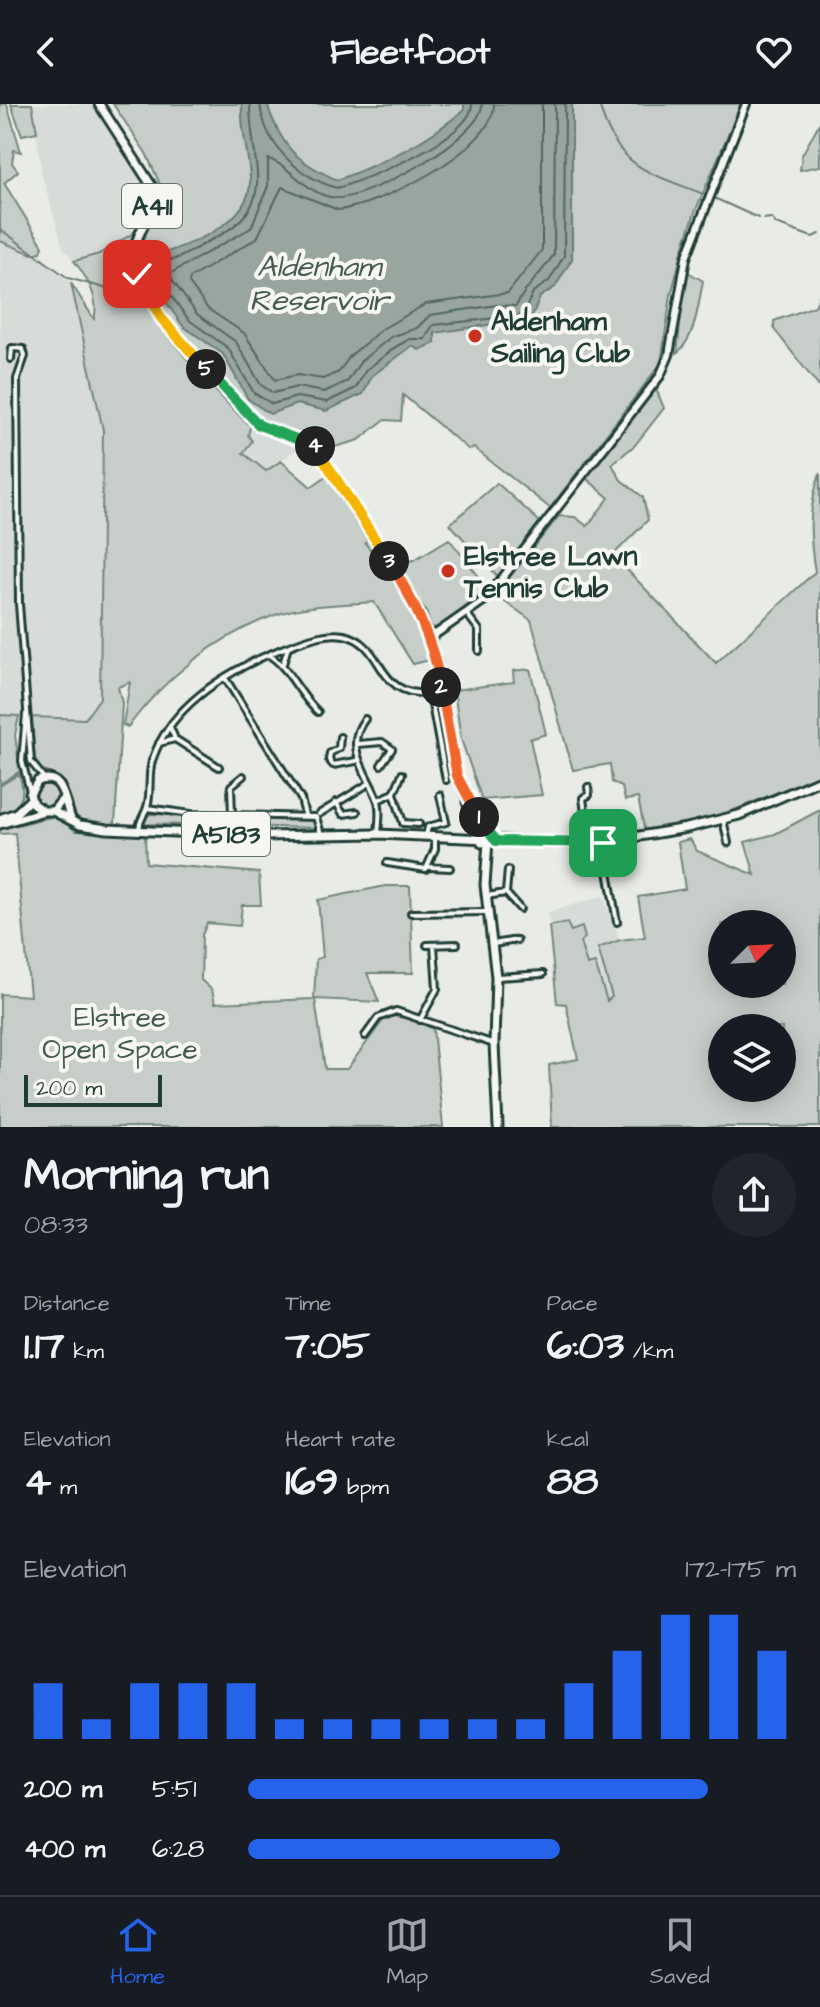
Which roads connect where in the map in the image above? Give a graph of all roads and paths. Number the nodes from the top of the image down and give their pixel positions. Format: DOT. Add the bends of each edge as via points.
graph roads {
  1 [pos="99,104"];
  2 [pos="746,104"];
  3 [pos="11,359"];
  4 [pos="22,360"];
  5 [pos="17,373"];
  6 [pos="467,614"];
  7 [pos="430,638"];
  8 [pos="288,647"];
  9 [pos="479,651"];
  10 [pos="269,655"];
  11 [pos="283,664"];
  12 [pos="225,678"];
  13 [pos="26,712"];
  14 [pos="318,712"];
  15 [pos="365,719"];
  16 [pos="170,725"];
  17 [pos="340,737"];
  18 [pos="175,739"];
  19 [pos="159,743"];
  20 [pos="358,744"];
  21 [pos="357,761"];
  22 [pos="381,765"];
  23 [pos="219,767"];
  24 [pos="402,774"];
  25 [pos="243,776"];
  26 [pos="45,779"];
  27 [pos="446,780"];
  28 [pos="820,780"];
  29 [pos="368,784"];
  30 [pos="588,787"];
  31 [pos="394,793"];
  32 [pos="440,795"];
  33 [pos="31,796"];
  34 [pos="63,799"];
  35 [pos="378,800"];
  36 [pos="467,801"];
  37 [pos="336,802"];
  38 [pos="147,808"];
  39 [pos="48,811"];
  40 [pos="357,812"];
  41 [pos="319,814"];
  42 [pos="232,815"];
  43 [pos="305,815"];
  44 [pos="71,819"];
  45 [pos="723,819"];
  46 [pos="0,821"];
  47 [pos="419,824"];
  48 [pos="473,824"];
  49 [pos="139,829"];
  50 [pos="321,834"];
  51 [pos="378,834"];
  52 [pos="426,836"];
  53 [pos="435,837"];
  54 [pos="463,839"];
  55 [pos="488,841"];
  56 [pos="603,843"];
  57 [pos="728,843"];
  58 [pos="589,844"];
  59 [pos="387,863"];
  60 [pos="428,868"];
  61 [pos="450,868"];
  62 [pos="508,870"];
  63 [pos="506,893"];
  64 [pos="486,896"];
  65 [pos="520,909"];
  66 [pos="488,912"];
  67 [pos="411,913"];
  68 [pos="617,922"];
  69 [pos="517,940"];
  70 [pos="457,944"];
  71 [pos="493,944"];
  72 [pos="427,945"];
  73 [pos="434,945"];
  74 [pos="543,974"];
  75 [pos="496,977"];
  76 [pos="420,1020"];
  77 [pos="365,1036"];
  78 [pos="494,1044"];
  79 [pos="498,1127"];
  1 -- 7 [label="main road, A411" via="153,188 153,205 136,245 134,265 171,331 251,419 273,433 310,443 321,454 404,585"];
  2 -- 6 [label="street" via="686,258 669,355 660,376 486,599"];
  3 -- 4 [label="street"];
  3 -- 4 [label="street" via="10,351 19,346 25,353"];
  3 -- 5 [label="street"];
  4 -- 5 [label="street"];
  5 -- 13 [label="street" via="19,604"];
  6 -- 7 [label="street"];
  6 -- 9 [label="street" via="479,630"];
  7 -- 36 [label="main road, A411" via="450,751"];
  8 -- 10 [label="street"];
  8 -- 11 [label="street"];
  8 -- 27 [label="street" via="330,635 351,637 365,647 390,683 406,693 432,694"];
  10 -- 11 [label="street"];
  10 -- 12 [label="street"];
  11 -- 14 [label="street" via="296,689"];
  12 -- 16 [label="street"];
  12 -- 43 [label="street" via="301,799"];
  13 -- 26 [label="street" via="31,762"];
  13 -- 33 [label="street" via="22,761"];
  15 -- 20 [label="street"];
  16 -- 18 [label="street"];
  16 -- 19 [label="street"];
  17 -- 21 [label="street" via="329,760 333,765"];
  18 -- 19 [label="street"];
  18 -- 23 [label="street"];
  19 -- 38 [label="street" via="148,777"];
  20 -- 21 [label="street"];
  20 -- 22 [label="street" via="382,742 392,749"];
  21 -- 29 [label="street"];
  24 -- 31 [label="street"];
  25 -- 42 [label="street" via="231,786"];
  26 -- 33 [label="main road" via="35,784"];
  26 -- 34 [label="main road" via="59,784"];
  28 -- 45 [label="main road, A5183"];
  29 -- 35 [label="street"];
  29 -- 37 [label="street"];
  30 -- 58 [label="street" via="582,806"];
  31 -- 35 [label="street"];
  31 -- 47 [label="street" via="403,823"];
  32 -- 52 [label="street" via="446,822 428,827"];
  33 -- 39 [label="main road"];
  33 -- 46 [label="main road"];
  34 -- 39 [label="main road"];
  34 -- 44 [label="main road"];
  35 -- 51 [label="street"];
  36 -- 48 [label="main road"];
  36 -- 55 [label="main road"];
  37 -- 40 [label="street" via="343,814"];
  37 -- 41 [label="street"];
  38 -- 42 [label="street"];
  38 -- 49 [label="street"];
  39 -- 44 [label="main road, A5183"];
  39 -- 46 [label="main road"];
  42 -- 43 [label="street"];
  43 -- 50 [label="street" via="318,819"];
  44 -- 49 [label="main road, A5183" via="98,829"];
  45 -- 56 [label="main road, A5183"];
  45 -- 57 [label="street"];
  48 -- 54 [label="main road"];
  48 -- 55 [label="main road"];
  49 -- 50 [label="main road, A5183"];
  50 -- 51 [label="main road, A5183"];
  51 -- 52 [label="main road, A5183"];
  52 -- 53 [label="main road, A5183"];
  53 -- 54 [label="main road, A5183"];
  53 -- 60 [label="street"];
  54 -- 55 [label="main road, A5183"];
  55 -- 58 [label="main road, A5183"];
  55 -- 64 [label="main road"];
  56 -- 58 [label="main road, A5183"];
  56 -- 68 [label="street"];
  59 -- 60 [label="street"];
  60 -- 61 [label="street"];
  62 -- 63 [label="street"];
  63 -- 64 [label="street"];
  63 -- 65 [label="street"];
  64 -- 66 [label="main road"];
  66 -- 67 [label="street"];
  66 -- 71 [label="main road"];
  69 -- 71 [label="street"];
  70 -- 73 [label="street"];
  71 -- 75 [label="main road"];
  72 -- 73 [label="street"];
  73 -- 76 [label="street" via="437,989"];
  74 -- 75 [label="street"];
  75 -- 78 [label="main road"];
  76 -- 77 [label="street" via="386,1012"];
  76 -- 78 [label="street"];
  78 -- 79 [label="main road"];
}
